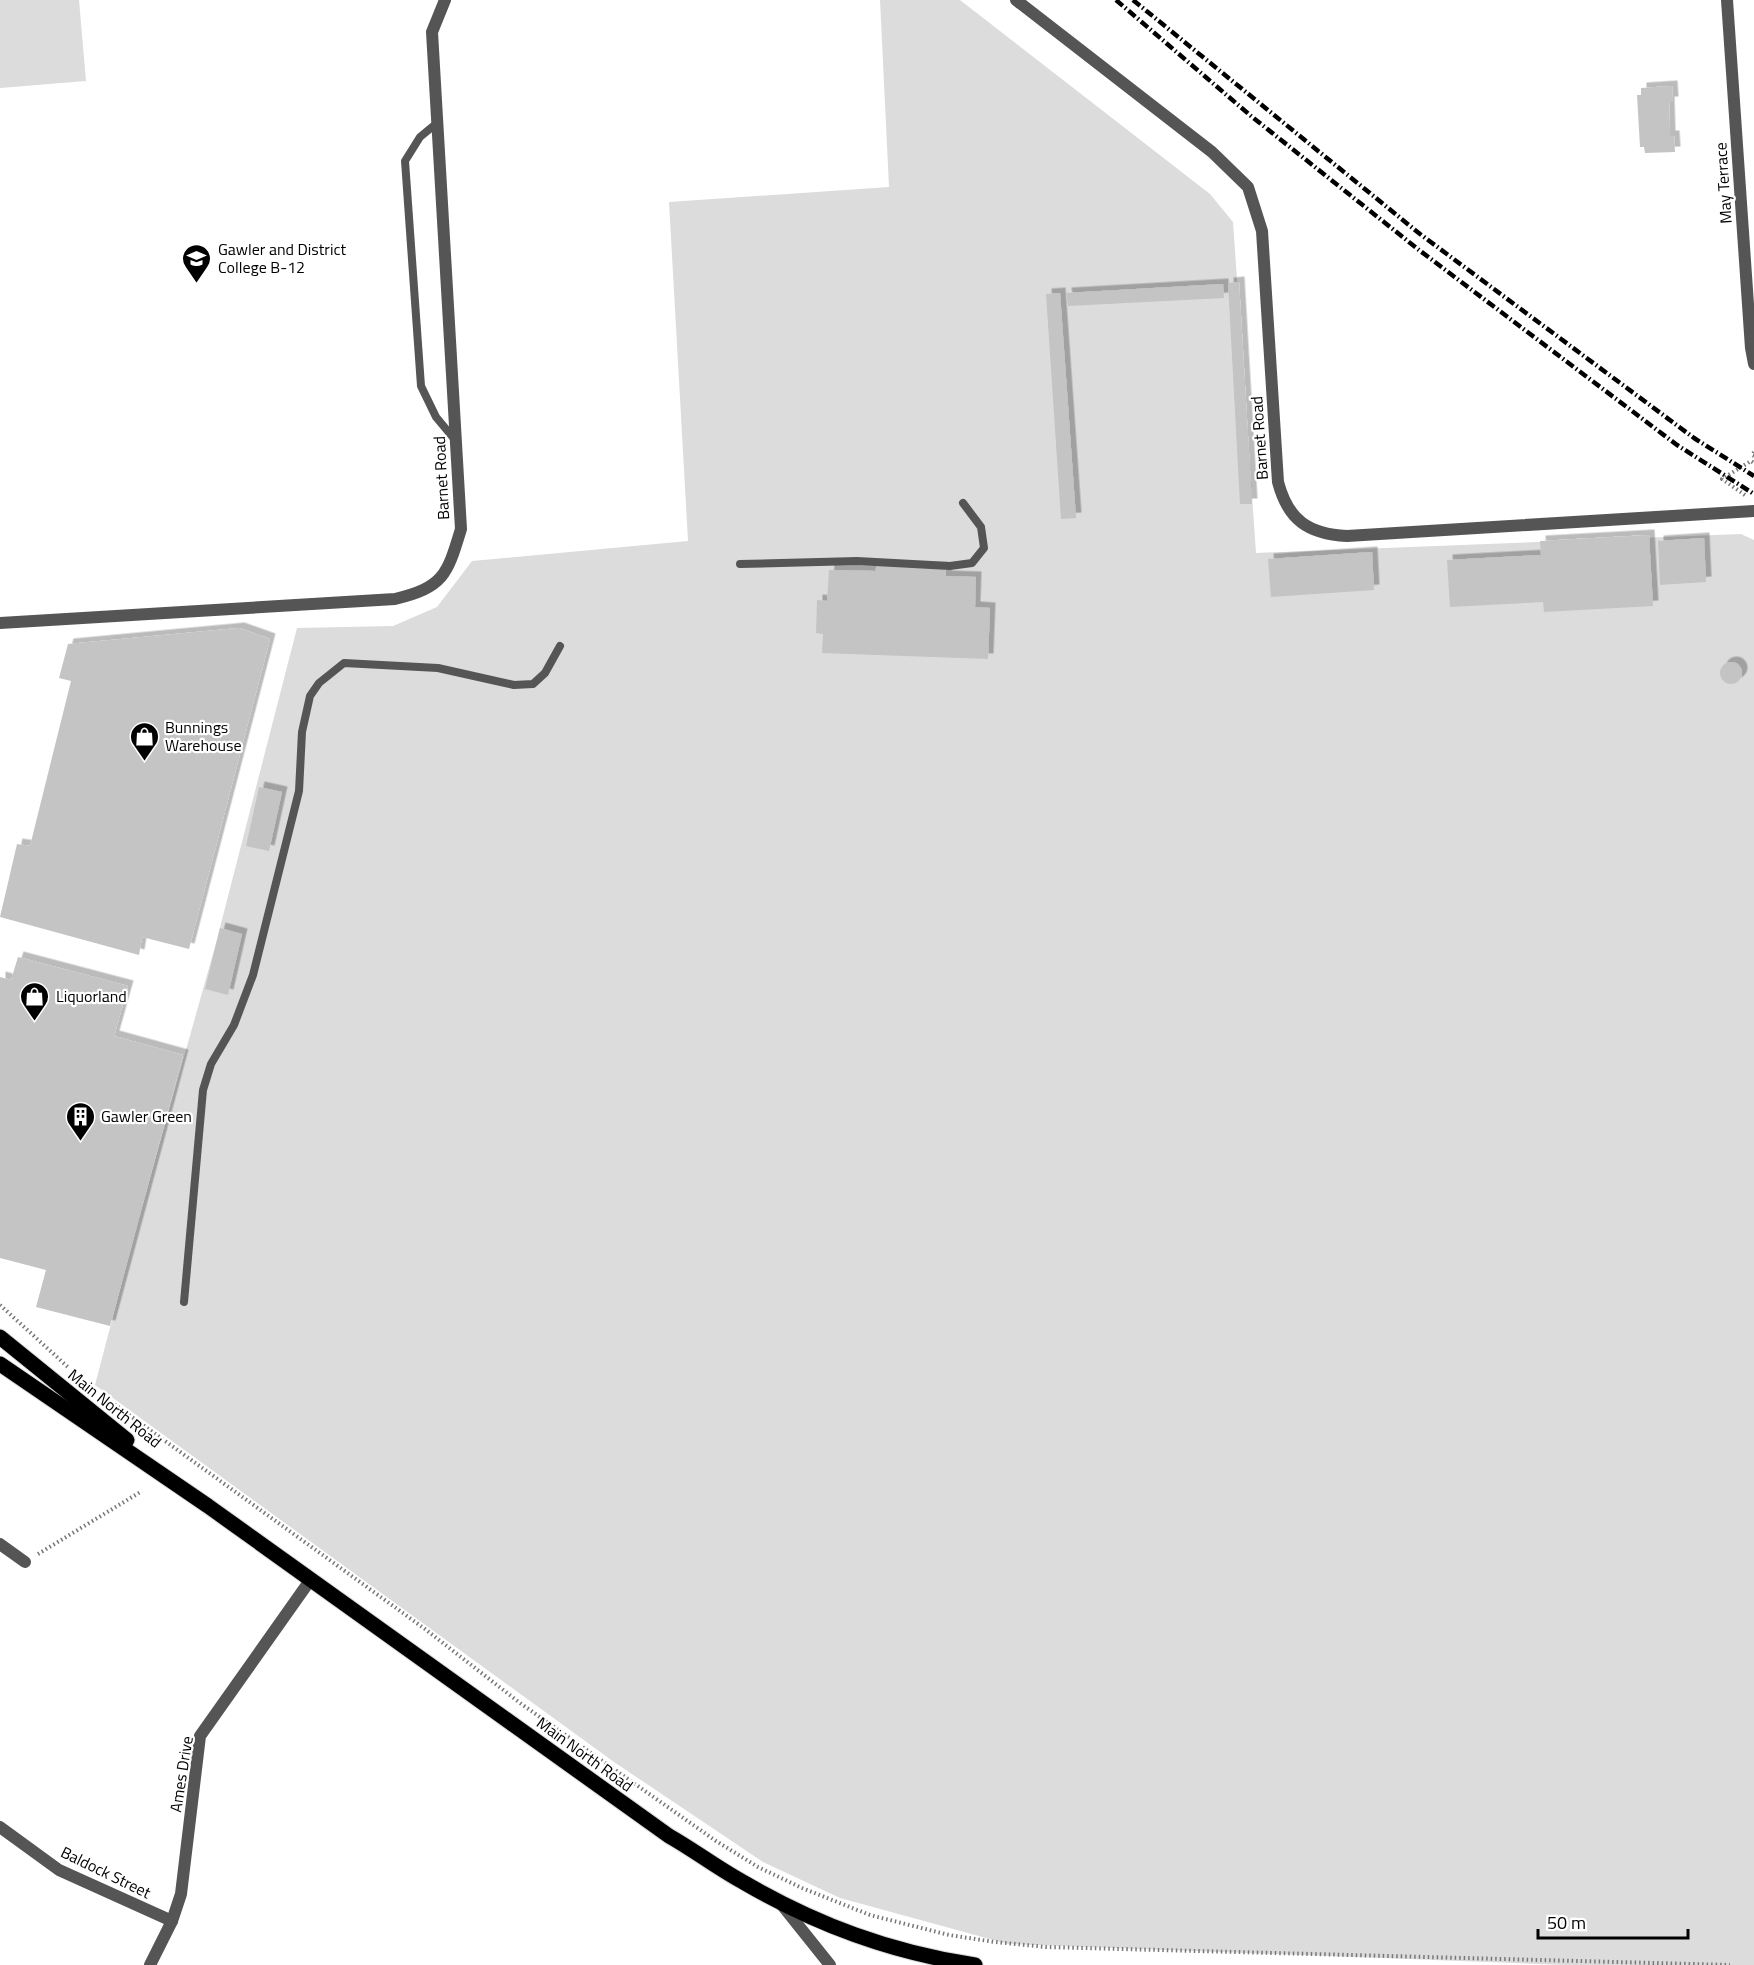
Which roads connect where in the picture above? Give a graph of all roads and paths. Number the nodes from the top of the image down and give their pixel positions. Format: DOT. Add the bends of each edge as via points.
graph roads {
  1 [pos="445,0"];
  2 [pos="1016,0"];
  3 [pos="1727,0"];
  4 [pos="437,123"];
  5 [pos="1754,364"];
  6 [pos="456,442"];
  7 [pos="1754,462"];
  8 [pos="1746,496"];
  9 [pos="963,503"];
  10 [pos="1754,511"];
  11 [pos="740,564"];
  12 [pos="0,622"];
  13 [pos="560,646"];
  14 [pos="184,1302"];
  15 [pos="0,1305"];
  16 [pos="0,1337"];
  17 [pos="0,1364"];
  18 [pos="69,1368"];
  19 [pos="106,1398"];
  20 [pos="142,1491"];
  21 [pos="208,1506"];
  22 [pos="0,1544"];
  23 [pos="25,1562"];
  24 [pos="310,1579"];
  25 [pos="0,1827"];
  26 [pos="779,1901"];
  27 [pos="172,1921"];
  28 [pos="150,1965"];
  29 [pos="830,1965"];
  30 [pos="975,1965"];
  31 [pos="1730,1965"];
  1 -- 4 [label="street, Barnet Road" via="432,32"];
  2 -- 10 [label="street, Barnet Road" via="1212,152 1248,187 1262,231 1278,482 1289,510 1303,524 1329,535 1347,536"];
  3 -- 5 [label="street, May Terrace"];
  4 -- 6 [label="street, Barnet Road"];
  4 -- 6 [label="lane" via="420,137 405,161 421,386 436,417"];
  6 -- 12 [label="street, Barnet Road" via="461,529 446,570 436,584 418,593 351,602"];
  7 -- 8 [label="path" via="1722,480"];
  9 -- 11 [label="lane" via="981,527 984,548 972,563"];
  13 -- 14 [label="lane" via="545,673 533,684 514,685 438,668 344,663 319,683 310,696 302,732 299,791 253,975 234,1025 211,1064 203,1090"];
  15 -- 18 [label="path"];
  16 -- 21 [label="main road, Main North Road"];
  17 -- 21 [label="main road, Main North Road"];
  19 -- 31 [label="path" via="425,1629 520,1703 716,1841 758,1867 870,1915 949,1935 1046,1947"];
  20 -- 23 [label="path"];
  21 -- 24 [label="main road, Main North Road"];
  22 -- 23 [label="street"];
  24 -- 26 [label="main road, Main North Road" via="669,1836"];
  24 -- 27 [label="street, Ames Drive" via="200,1736 181,1894"];
  25 -- 27 [label="street, Baldock Street" via="59,1870"];
  26 -- 29 [label="street"];
  26 -- 30 [label="main road, Main North Road" via="866,1940"];
  27 -- 28 [label="street, Ames Drive"];
}
